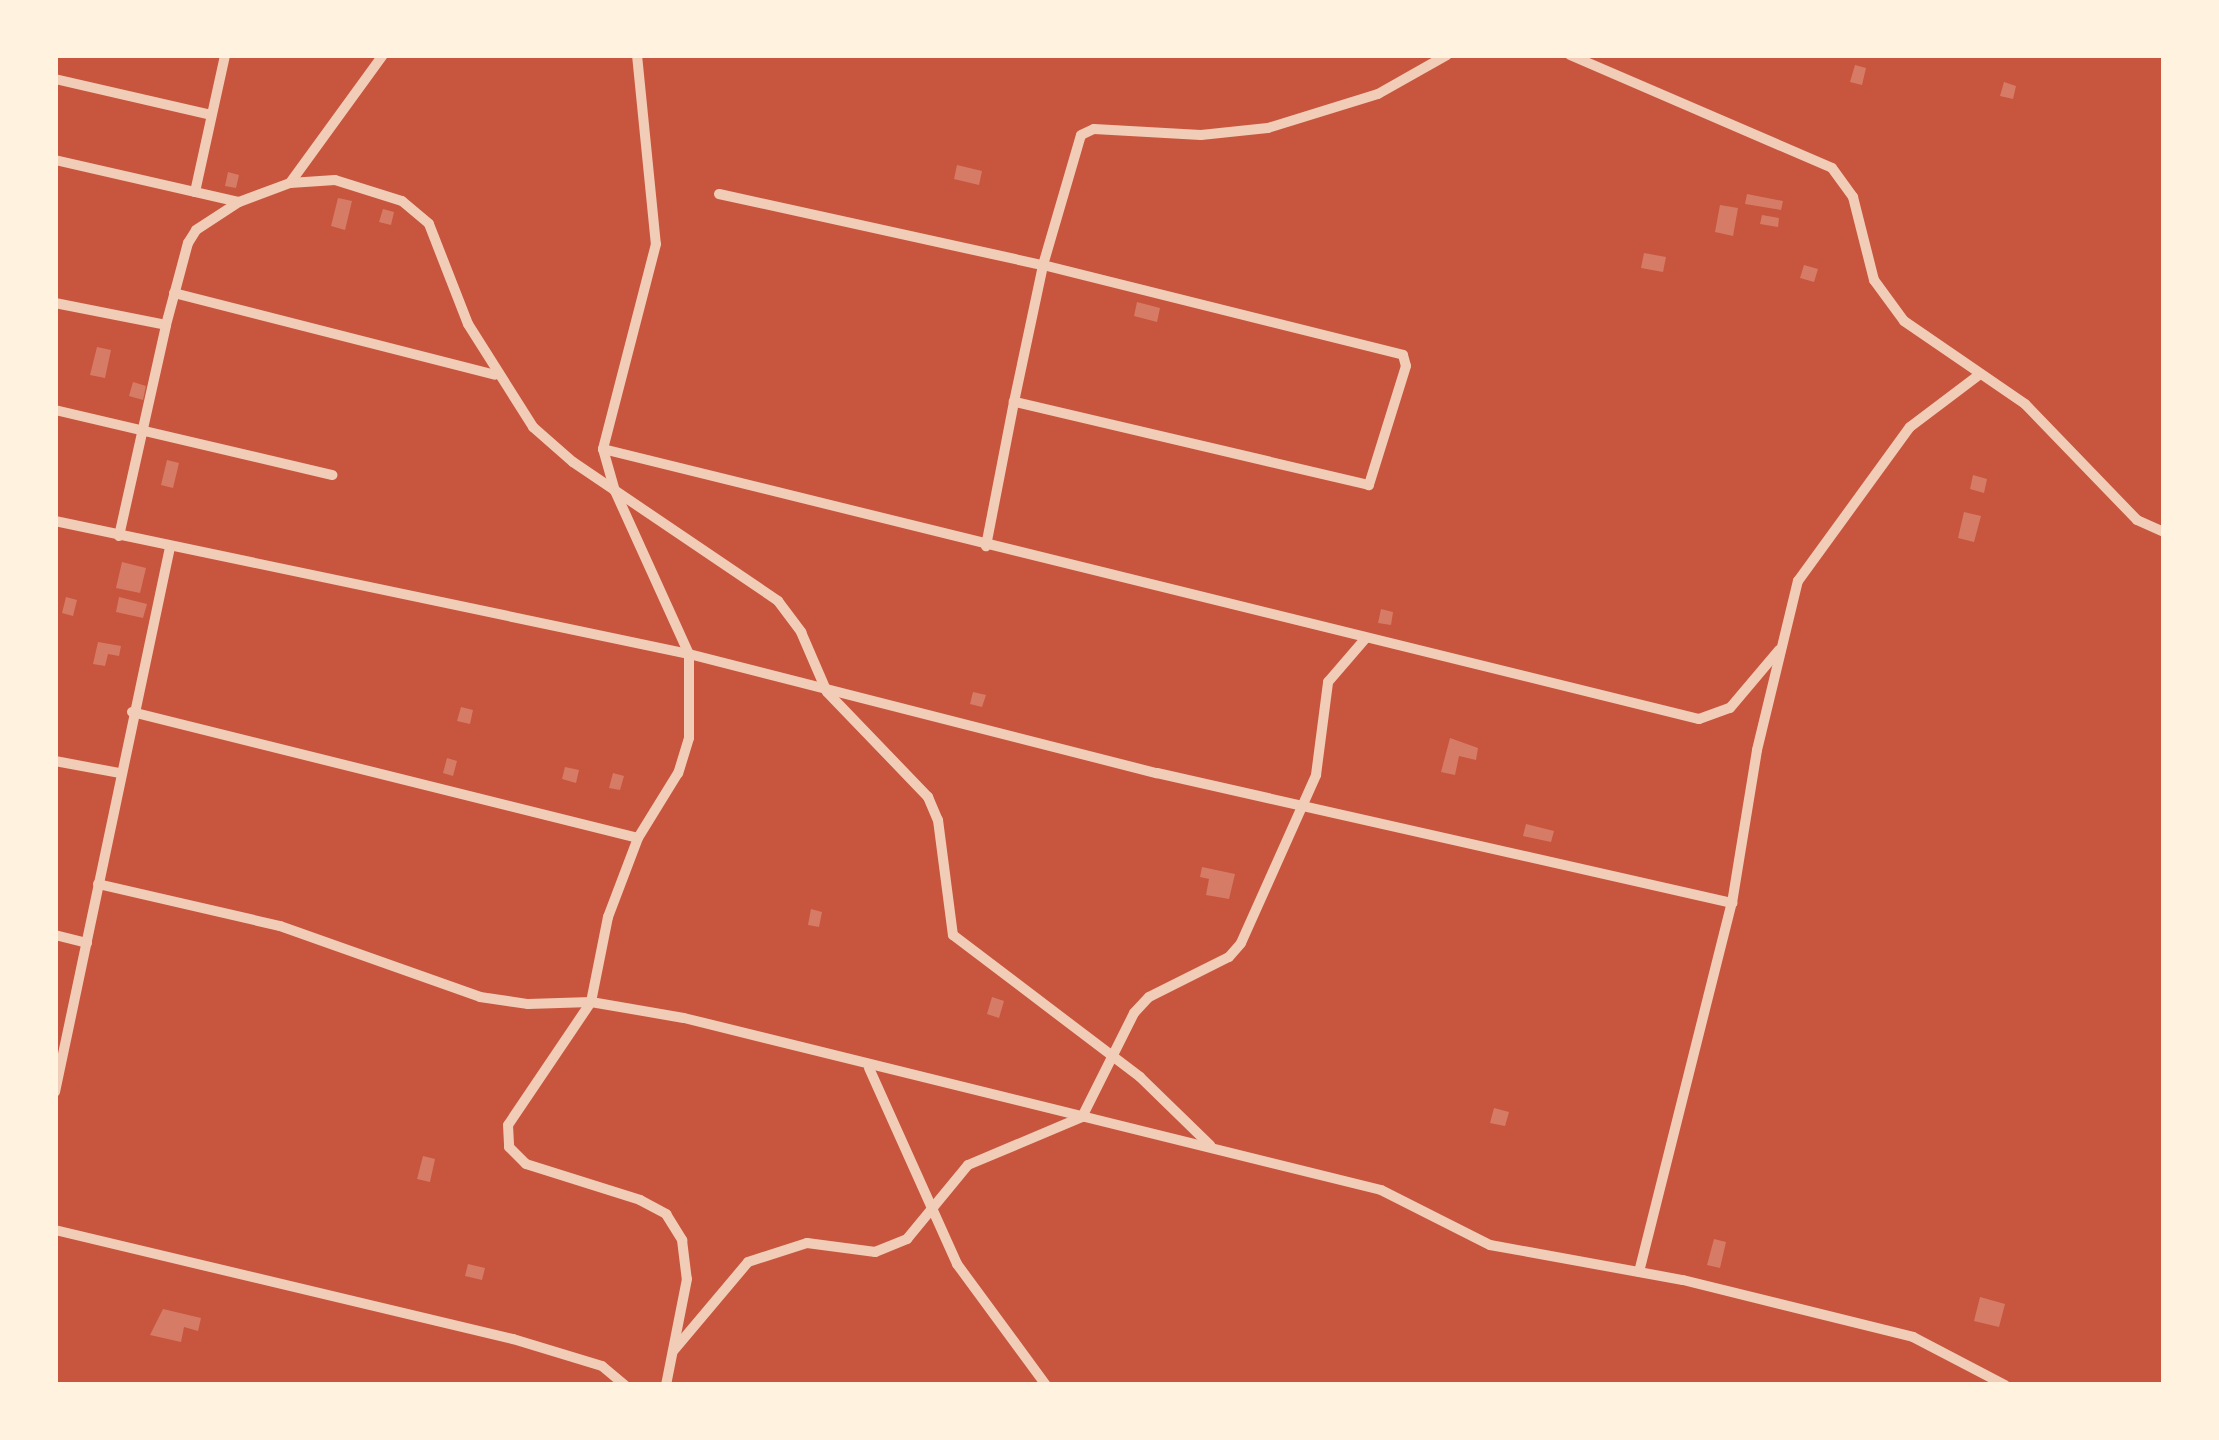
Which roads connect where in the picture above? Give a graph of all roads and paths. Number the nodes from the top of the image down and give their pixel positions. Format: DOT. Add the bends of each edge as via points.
graph roads {
  1 [pos="224,55"];
  2 [pos="383,55"];
  3 [pos="637,55"];
  4 [pos="1447,55"];
  5 [pos="1570,55"];
  6 [pos="55,79"];
  7 [pos="212,115"];
  8 [pos="55,160"];
  9 [pos="290,183"];
  10 [pos="195,192"];
  11 [pos="719,194"];
  12 [pos="239,202"];
  13 [pos="1043,265"];
  14 [pos="174,293"];
  15 [pos="55,303"];
  16 [pos="166,325"];
  17 [pos="1980,374"];
  18 [pos="495,375"];
  19 [pos="1014,402"];
  20 [pos="55,410"];
  21 [pos="143,430"];
  22 [pos="603,449"];
  23 [pos="332,475"];
  24 [pos="615,491"];
  25 [pos="55,521"];
  26 [pos="2164,532"];
  27 [pos="119,536"];
  28 [pos="986,546"];
  29 [pos="170,547"];
  30 [pos="1366,638"];
  31 [pos="1780,650"];
  32 [pos="689,654"];
  33 [pos="828,692"];
  34 [pos="132,712"];
  35 [pos="55,761"];
  36 [pos="119,773"];
  37 [pos="1303,805"];
  38 [pos="638,838"];
  39 [pos="98,884"];
  40 [pos="1732,903"];
  41 [pos="55,936"];
  42 [pos="86,943"];
  43 [pos="591,1002"];
  44 [pos="1112,1056"];
  45 [pos="869,1068"];
  46 [pos="55,1092"];
  47 [pos="1082,1117"];
  48 [pos="1212,1147"];
  49 [pos="930,1214"];
  50 [pos="55,1230"];
  51 [pos="1638,1272"];
  52 [pos="674,1351"];
  53 [pos="625,1385"];
  54 [pos="666,1385"];
  55 [pos="1046,1385"];
  56 [pos="2004,1385"];
  1 -- 7 [label="street"];
  2 -- 9 [label="street"];
  3 -- 22 [label="street" via="655,196 655,259"];
  4 -- 13 [label="street" via="1378,94 1268,128 1081,135"];
  5 -- 17 [label="street" via="1832,168 1853,196 1874,280 1887,301 1904,321"];
  6 -- 7 [label="street"];
  7 -- 10 [label="street"];
  8 -- 10 [label="street"];
  9 -- 12 [label="street"];
  9 -- 18 [label="street" via="335,180 370,189 402,200 429,224"];
  10 -- 12 [label="street"];
  11 -- 13 [label="street"];
  12 -- 14 [label="street" via="196,230"];
  13 -- 19 [label="street"];
  13 -- 19 [label="street" via="1394,348 1406,366 1369,485"];
  14 -- 16 [label="street"];
  14 -- 18 [label="street"];
  15 -- 16 [label="street"];
  16 -- 21 [label="street"];
  17 -- 26 [label="street" via="2055,430 2137,520"];
  17 -- 31 [label="street" via="1910,427 1818,545 1798,581"];
  18 -- 24 [label="street" via="533,427"];
  19 -- 28 [label="street"];
  20 -- 21 [label="street"];
  21 -- 23 [label="street"];
  21 -- 27 [label="street"];
  22 -- 24 [label="street"];
  22 -- 28 [label="street"];
  24 -- 32 [label="street"];
  24 -- 33 [label="street" via="778,601 801,632"];
  25 -- 27 [label="street"];
  27 -- 29 [label="street"];
  28 -- 30 [label="street"];
  29 -- 32 [label="street"];
  29 -- 34 [label="street"];
  30 -- 31 [label="street" via="1698,719 1730,708"];
  30 -- 37 [label="street" via="1328,682 1321,755"];
  31 -- 40 [label="street"];
  32 -- 33 [label="street"];
  32 -- 38 [label="street" via="689,738 678,773"];
  33 -- 37 [label="street"];
  33 -- 44 [label="street" via="928,797 938,820 954,935"];
  34 -- 36 [label="street"];
  34 -- 38 [label="street"];
  35 -- 36 [label="street"];
  36 -- 39 [label="street"];
  37 -- 40 [label="street"];
  37 -- 44 [label="street" via="1241,943 1212,968 1149,997"];
  38 -- 43 [label="street" via="598,950"];
  39 -- 42 [label="street"];
  39 -- 43 [label="street" via="280,926 480,996 528,1004"];
  40 -- 51 [label="street"];
  41 -- 42 [label="street"];
  42 -- 46 [label="street"];
  43 -- 45 [label="street" via="684,1018"];
  43 -- 52 [label="street" via="514,1107 509,1146 526,1164 666,1214 682,1240 687,1279"];
  44 -- 47 [label="street"];
  44 -- 48 [label="street"];
  45 -- 47 [label="street"];
  45 -- 49 [label="street"];
  47 -- 48 [label="street"];
  47 -- 49 [label="street" via="968,1166"];
  48 -- 51 [label="street" via="1381,1190 1490,1245"];
  49 -- 52 [label="street" via="907,1239 875,1252 807,1243 748,1262"];
  49 -- 55 [label="street" via="957,1264"];
  50 -- 53 [label="street" via="513,1340 602,1366"];
  51 -- 56 [label="street" via="1913,1337"];
  52 -- 54 [label="street"];
}
